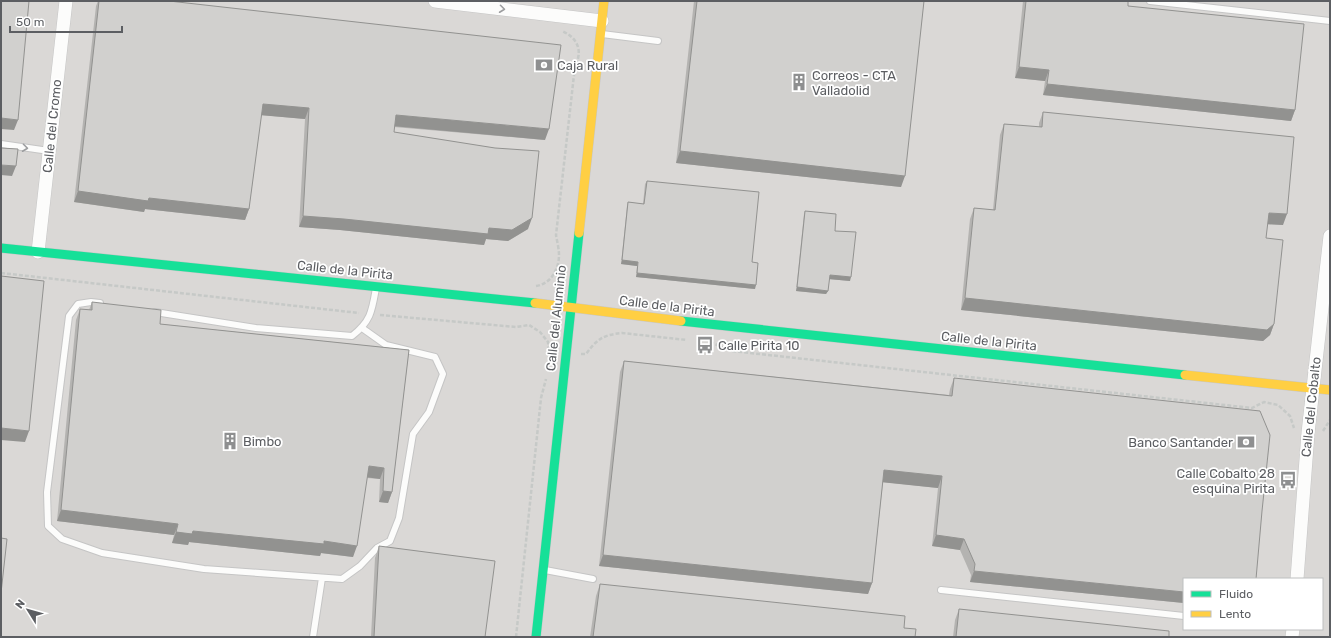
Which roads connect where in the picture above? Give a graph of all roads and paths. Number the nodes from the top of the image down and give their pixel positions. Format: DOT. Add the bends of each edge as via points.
graph roads {
  1 [pos="66,1"];
  2 [pos="435,1"];
  3 [pos="604,1"];
  4 [pos="1150,1"];
  5 [pos="1330,21"];
  6 [pos="601,27"];
  7 [pos="556,29"];
  8 [pos="658,41"];
  9 [pos="1,144"];
  10 [pos="49,151"];
  11 [pos="1330,236"];
  12 [pos="1,248"];
  13 [pos="38,252"];
  14 [pos="1,273"];
  15 [pos="377,287"];
  16 [pos="531,287"];
  17 [pos="107,304"];
  18 [pos="570,307"];
  19 [pos="146,311"];
  20 [pos="371,314"];
  21 [pos="362,328"];
  22 [pos="688,340"];
  23 [pos="703,341"];
  24 [pos="586,354"];
  25 [pos="549,357"];
  26 [pos="547,374"];
  27 [pos="1312,388"];
  28 [pos="1330,390"];
  29 [pos="1330,420"];
  30 [pos="1295,431"];
  31 [pos="1321,434"];
  32 [pos="543,570"];
  33 [pos="322,578"];
  34 [pos="1297,578"];
  35 [pos="593,579"];
  36 [pos="941,590"];
  37 [pos="1183,616"];
  38 [pos="313,637"];
  39 [pos="516,637"];
  40 [pos="536,637"];
  1 -- 10 [label="street, Calle del Cromo"];
  2 -- 6 [label="street, one-way"];
  3 -- 6 [label="street, Calle del Aluminio"];
  4 -- 5 [label="lane"];
  6 -- 8 [label="lane"];
  6 -- 18 [label="street, Calle del Aluminio"];
  7 -- 16 [label="path" via="574,39 579,48 579,58 575,66 556,235 559,255 556,271 541,285"];
  9 -- 10 [label="lane, one-way"];
  10 -- 13 [label="street, Calle del Cromo"];
  11 -- 27 [label="street, Calle del Cobalto"];
  12 -- 13 [label="street, Calle de la Pirita"];
  13 -- 15 [label="street, Calle de la Pirita"];
  14 -- 20 [label="path"];
  15 -- 18 [label="street, Calle de la Pirita"];
  15 -- 20 [label="lane"];
  17 -- 33 [label="lane" via="78,304 69,316 47,492 48,526 62,539 102,553 204,569"];
  18 -- 27 [label="street, Calle de la Pirita" via="706,324"];
  18 -- 32 [label="street, Calle del Aluminio"];
  19 -- 21 [label="lane" via="256,328 338,335 352,336"];
  20 -- 21 [label="lane"];
  20 -- 25 [label="path" via="516,327 529,324 548,342"];
  21 -- 33 [label="lane" via="386,345 435,357 443,374 429,412 413,434 399,518 390,541 376,548 360,566 342,579"];
  22 -- 24 [label="path" via="612,334 600,338"];
  23 -- 30 [label="path" via="732,351 1205,403 1252,408 1264,402 1278,405 1290,416"];
  26 -- 39 [label="path" via="541,398"];
  27 -- 28 [label="street, Calle de la Pirita"];
  27 -- 34 [label="street, Calle del Cobalto"];
  29 -- 31 [label="path"];
  32 -- 35 [label="lane"];
  32 -- 40 [label="street, Calle del Aluminio"];
  33 -- 38 [label="lane"];
  36 -- 37 [label="lane"];
}
